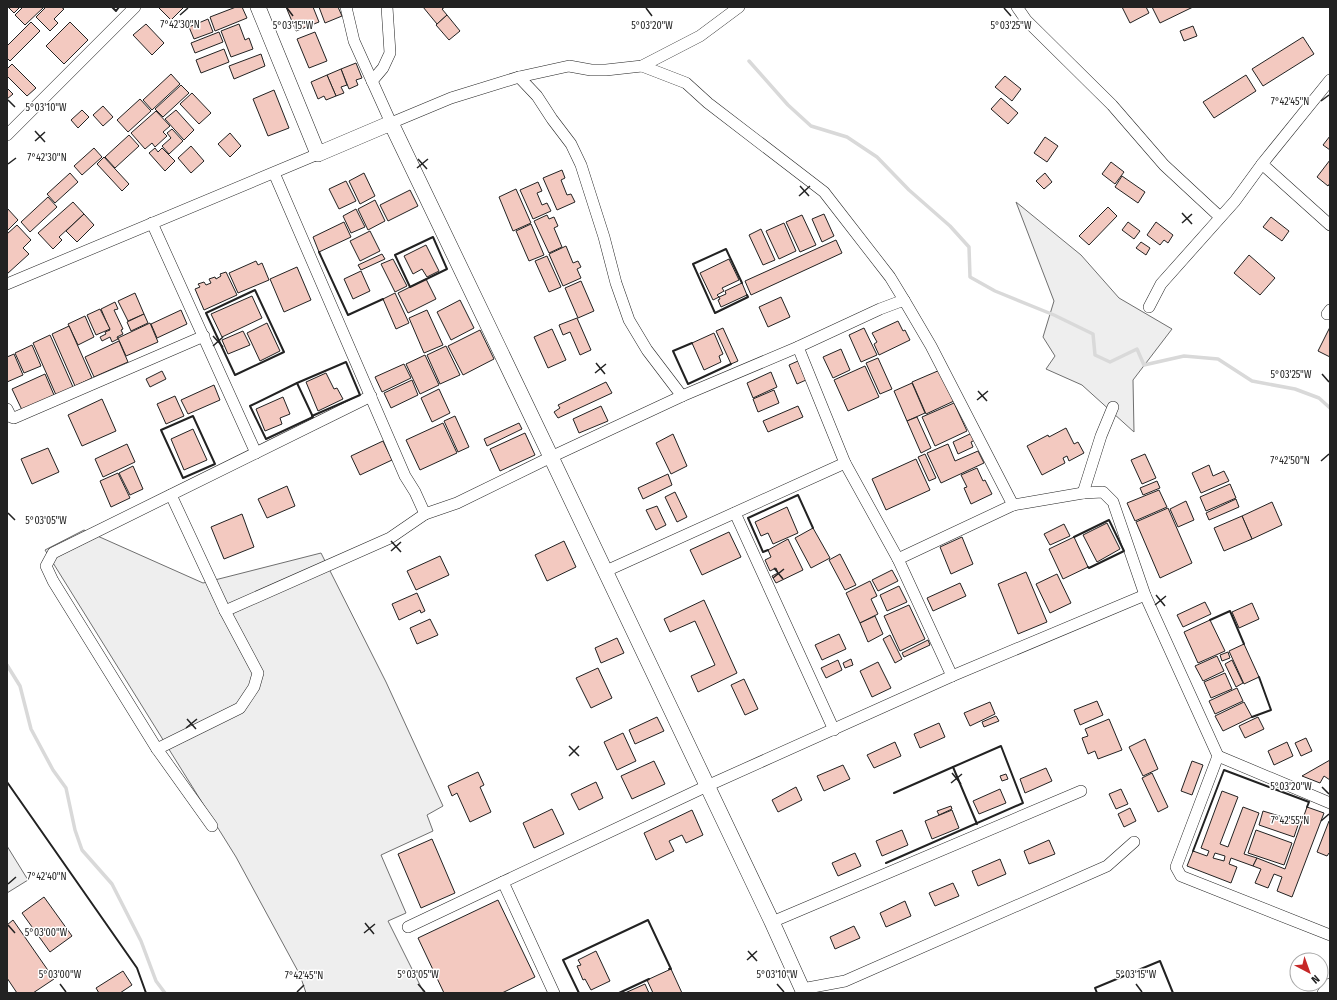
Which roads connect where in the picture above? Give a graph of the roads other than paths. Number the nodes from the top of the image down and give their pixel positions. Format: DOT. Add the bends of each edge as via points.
graph roads {
  1 [pos="135,7"];
  2 [pos="258,7"];
  3 [pos="346,7"];
  4 [pos="387,7"];
  5 [pos="738,7"];
  6 [pos="1017,7"];
  7 [pos="642,66"];
  8 [pos="519,77"];
  9 [pos="1330,80"];
  10 [pos="372,81"];
  11 [pos="391,123"];
  12 [pos="7,135"];
  13 [pos="318,154"];
  14 [pos="1262,164"];
  15 [pos="274,173"];
  16 [pos="1220,218"];
  17 [pos="152,223"];
  18 [pos="1330,225"];
  19 [pos="7,284"];
  20 [pos="904,300"];
  21 [pos="1149,307"];
  22 [pos="204,336"];
  23 [pos="798,347"];
  24 [pos="371,396"];
  25 [pos="682,396"];
  26 [pos="1113,407"];
  27 [pos="7,409"];
  28 [pos="256,453"];
  29 [pos="551,457"];
  30 [pos="845,463"];
  31 [pos="1083,493"];
  32 [pos="171,495"];
  33 [pos="1013,505"];
  34 [pos="735,513"];
  35 [pos="425,514"];
  36 [pos="898,559"];
  37 [pos="606,571"];
  38 [pos="1145,595"];
  39 [pos="225,611"];
  40 [pos="952,676"];
  41 [pos="834,730"];
  42 [pos="157,749"];
  43 [pos="1218,756"];
  44 [pos="706,786"];
  45 [pos="1081,791"];
  46 [pos="1330,803"];
  47 [pos="212,826"];
  48 [pos="1134,842"];
  49 [pos="503,882"];
  50 [pos="772,922"];
  51 [pos="408,927"];
  52 [pos="1330,935"];
  53 [pos="1330,984"];
  54 [pos="803,991"];
  55 [pos="554,993"];
  56 [pos="1323,993"];
  1 -- 12 [label="street"];
  2 -- 13 [label="street"];
  3 -- 10 [label="street" via="354,41"];
  4 -- 10 [label="street" via="390,53 383,68"];
  5 -- 7 [label="street" via="700,36"];
  6 -- 16 [label="street" via="1026,20 1112,105 1164,165"];
  7 -- 8 [label="street" via="606,70 569,66"];
  7 -- 20 [label="street" via="686,83 708,103 824,192 890,277"];
  8 -- 11 [label="street" via="451,98"];
  8 -- 25 [label="street" via="537,96 571,144 581,165 629,320 647,350"];
  9 -- 14 [label="street"];
  10 -- 11 [label="street"];
  11 -- 13 [label="street"];
  11 -- 29 [label="street"];
  13 -- 15 [label="street"];
  14 -- 16 [label="street"];
  14 -- 18 [label="street"];
  15 -- 17 [label="street"];
  15 -- 24 [label="street"];
  16 -- 21 [label="street" via="1161,284"];
  17 -- 19 [label="street"];
  17 -- 22 [label="street"];
  20 -- 23 [label="street"];
  20 -- 33 [label="street" via="931,346"];
  22 -- 27 [label="street" via="14,418"];
  22 -- 28 [label="street"];
  23 -- 25 [label="street"];
  23 -- 30 [label="street"];
  24 -- 28 [label="street"];
  24 -- 35 [label="street" via="405,476"];
  25 -- 29 [label="street"];
  26 -- 31 [label="street"];
  28 -- 32 [label="street"];
  29 -- 35 [label="street" via="458,503"];
  29 -- 37 [label="street"];
  30 -- 34 [label="street"];
  30 -- 36 [label="street"];
  31 -- 33 [label="street"];
  31 -- 38 [label="street" via="1103,492 1113,502"];
  32 -- 39 [label="street"];
  32 -- 42 [label="street" via="54,553 46,566"];
  33 -- 36 [label="street"];
  34 -- 37 [label="street"];
  34 -- 41 [label="street"];
  35 -- 39 [label="street" via="390,538"];
  36 -- 40 [label="street"];
  37 -- 44 [label="street"];
  38 -- 40 [label="street"];
  38 -- 43 [label="street"];
  39 -- 42 [label="street" via="258,673 254,687 240,708"];
  40 -- 41 [label="street"];
  41 -- 44 [label="street"];
  42 -- 47 [label="street"];
  43 -- 46 [label="street"];
  43 -- 52 [label="street" via="1176,867 1178,872 1182,876"];
  44 -- 49 [label="street"];
  44 -- 50 [label="street"];
  45 -- 50 [label="street"];
  48 -- 54 [label="street" via="1107,866 845,981"];
  49 -- 51 [label="street"];
  49 -- 55 [label="street"];
  50 -- 54 [label="street"];
  53 -- 56 [label="street"];
}
